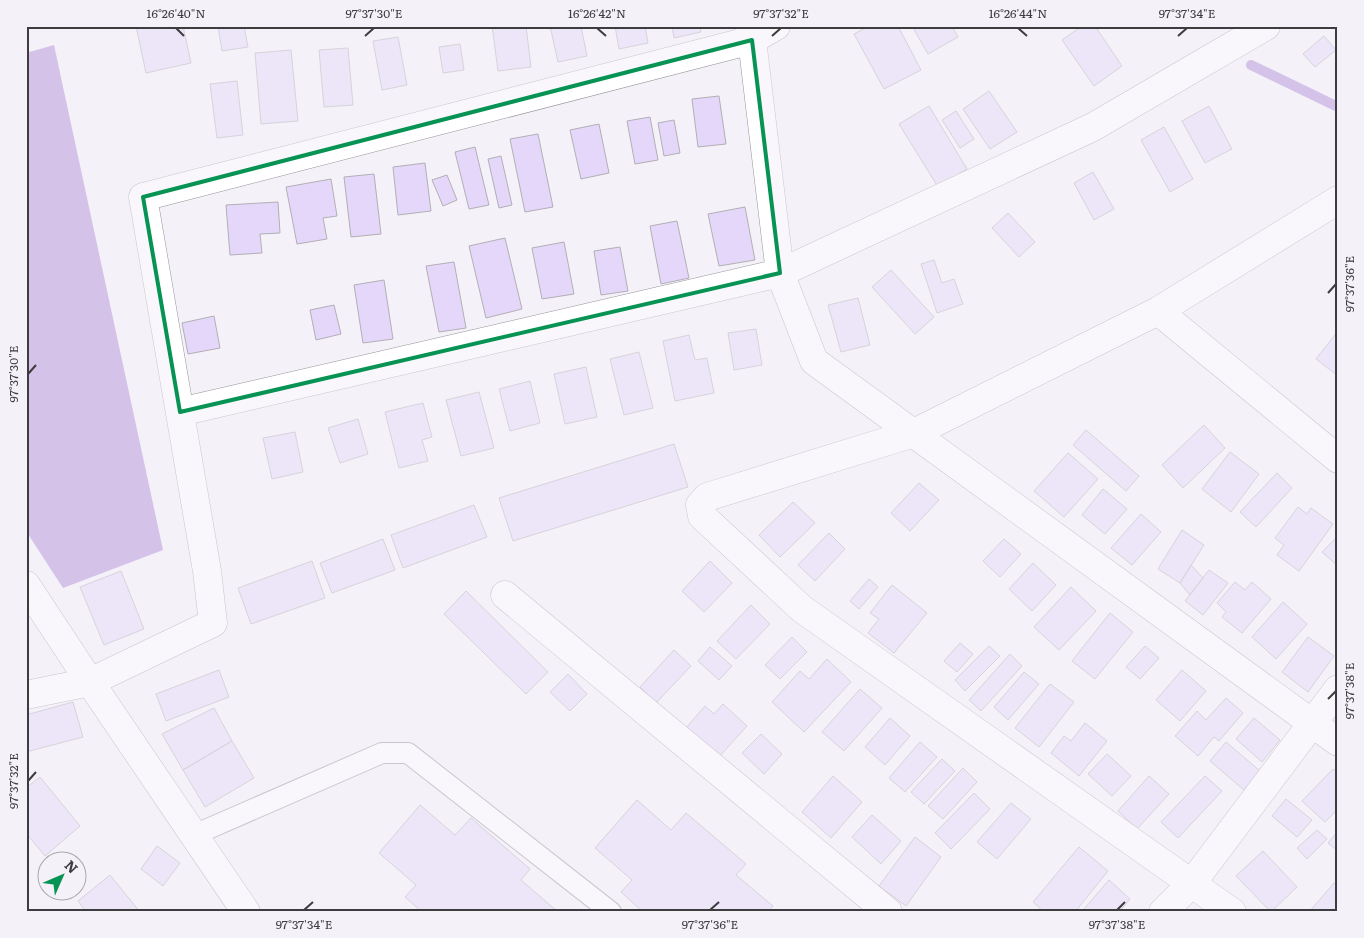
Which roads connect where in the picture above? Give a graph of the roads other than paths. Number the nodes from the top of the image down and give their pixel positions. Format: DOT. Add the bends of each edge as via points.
graph roads {
  1 [pos="776,26"];
  2 [pos="1266,26"];
  3 [pos="751,33"];
  4 [pos="1338,200"];
  5 [pos="780,273"];
  6 [pos="1158,311"];
  7 [pos="180,412"];
  8 [pos="914,433"];
  9 [pos="1338,459"];
  10 [pos="26,585"];
  11 [pos="505,595"];
  12 [pos="90,682"];
  13 [pos="1338,689"];
  14 [pos="26,696"];
  15 [pos="1312,723"];
  16 [pos="1338,742"];
  17 [pos="194,835"];
  18 [pos="1192,883"];
  19 [pos="598,908"];
  20 [pos="246,912"];
  21 [pos="888,912"];
  22 [pos="1163,912"];
  23 [pos="1232,912"];
  1 -- 3 [label="street"];
  2 -- 5 [label="street" via="1093,127"];
  3 -- 5 [label="street"];
  3 -- 7 [label="street" via="143,197"];
  4 -- 6 [label="street"];
  5 -- 7 [label="street"];
  5 -- 8 [label="street" via="814,361"];
  6 -- 8 [label="street"];
  6 -- 9 [label="street"];
  7 -- 12 [label="street" via="213,623"];
  8 -- 15 [label="street"];
  8 -- 18 [label="street" via="707,497 700,505 702,516 802,609"];
  10 -- 12 [label="street"];
  11 -- 21 [label="street"];
  12 -- 14 [label="street"];
  12 -- 17 [label="street"];
  13 -- 15 [label="street"];
  15 -- 16 [label="street"];
  15 -- 18 [label="street"];
  17 -- 19 [label="lane" via="382,753 408,752"];
  17 -- 20 [label="street"];
  18 -- 22 [label="street"];
  18 -- 23 [label="street"];
}
